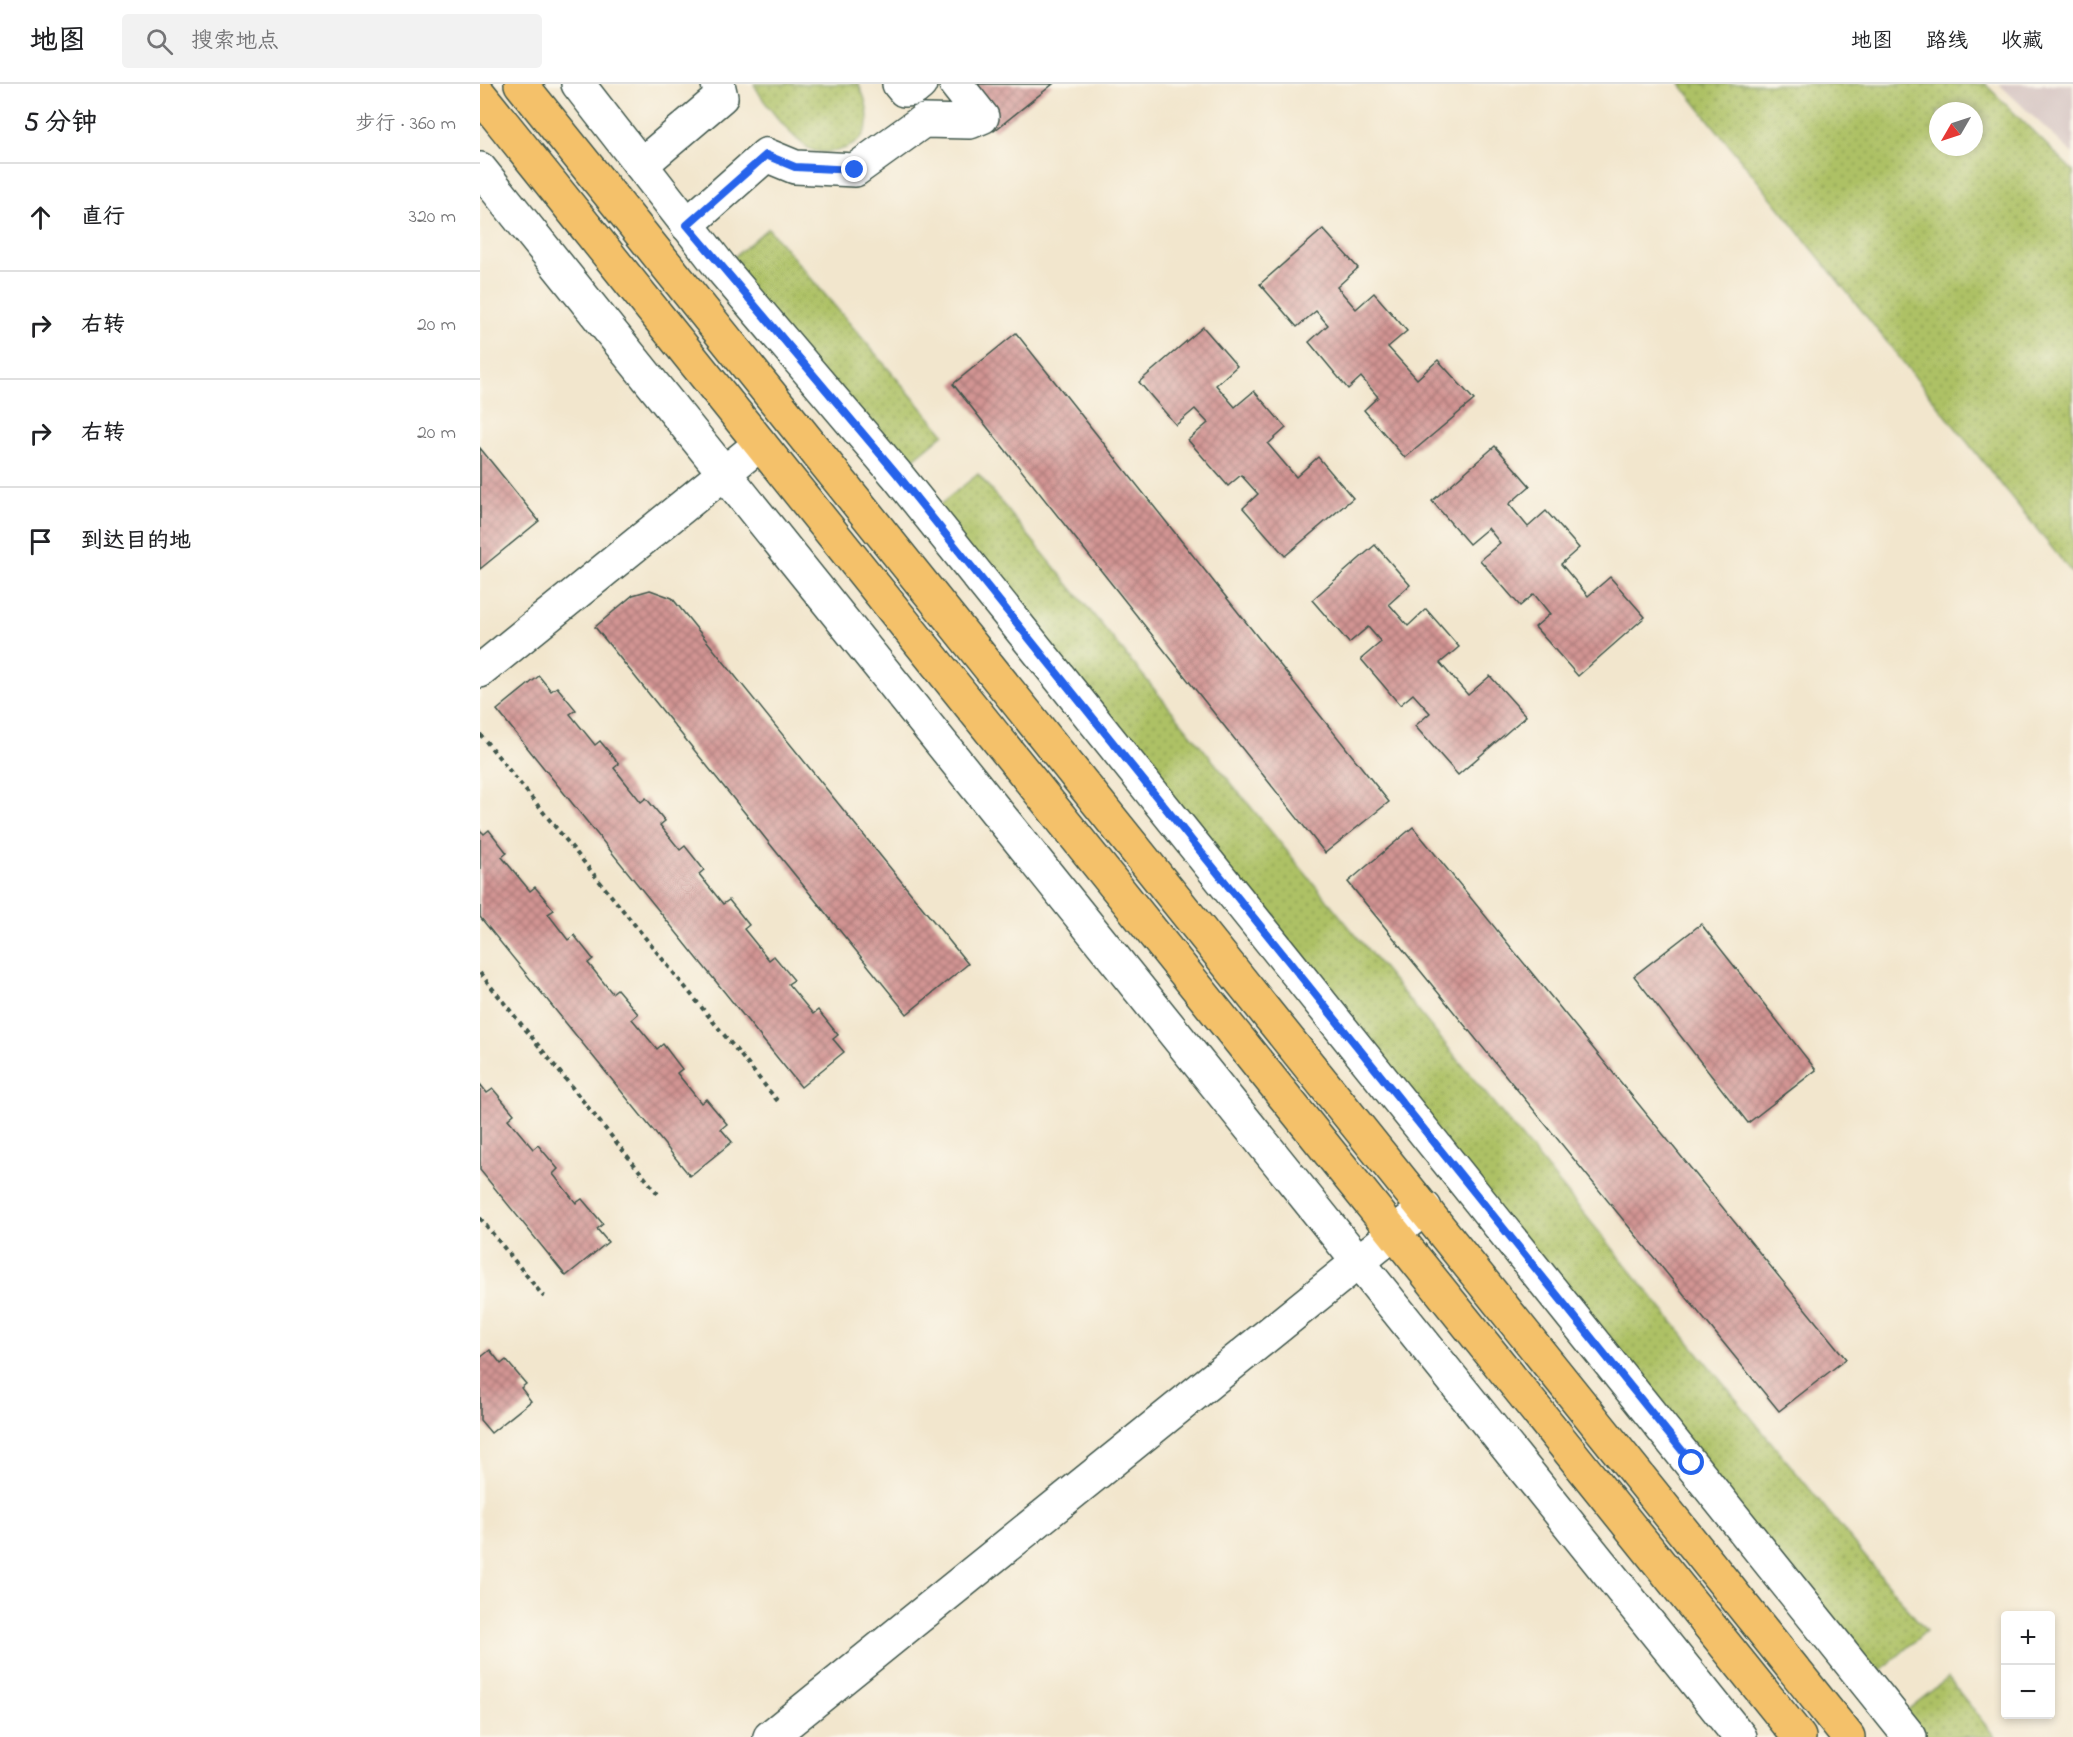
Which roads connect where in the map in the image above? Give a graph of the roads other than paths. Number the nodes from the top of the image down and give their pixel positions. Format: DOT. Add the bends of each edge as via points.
graph roads {
  1 [pos="521,84"];
  2 [pos="578,84"];
  3 [pos="718,84"];
  4 [pos="899,84"];
  5 [pos="920,84"];
  6 [pos="956,84"];
  7 [pos="480,95"];
  8 [pos="641,165"];
  9 [pos="480,169"];
  10 [pos="687,225"];
  11 [pos="760,444"];
  12 [pos="724,473"];
  13 [pos="480,671"];
  14 [pos="1425,1208"];
  15 [pos="1394,1233"];
  16 [pos="1359,1262"];
  17 [pos="770,1737"];
  18 [pos="1740,1737"];
  19 [pos="1799,1737"];
  20 [pos="1848,1737"];
  21 [pos="1910,1737"];
  1 -- 14 [label="highway"];
  2 -- 8 [label="street"];
  3 -- 8 [label="street" via="721,97"];
  4 -- 5 [label="street" via="904,90"];
  6 -- 10 [label="street" via="982,117 970,122 923,121 855,170 795,167 766,155"];
  7 -- 11 [label="highway"];
  8 -- 10 [label="street"];
  9 -- 12 [label="street"];
  10 -- 21 [label="street" via="897,474"];
  11 -- 12 [label="street"];
  11 -- 15 [label="highway"];
  12 -- 13 [label="street"];
  12 -- 16 [label="street"];
  14 -- 15 [label="street"];
  14 -- 20 [label="highway"];
  15 -- 16 [label="street"];
  15 -- 19 [label="highway"];
  16 -- 17 [label="street"];
  16 -- 18 [label="street"];
}
